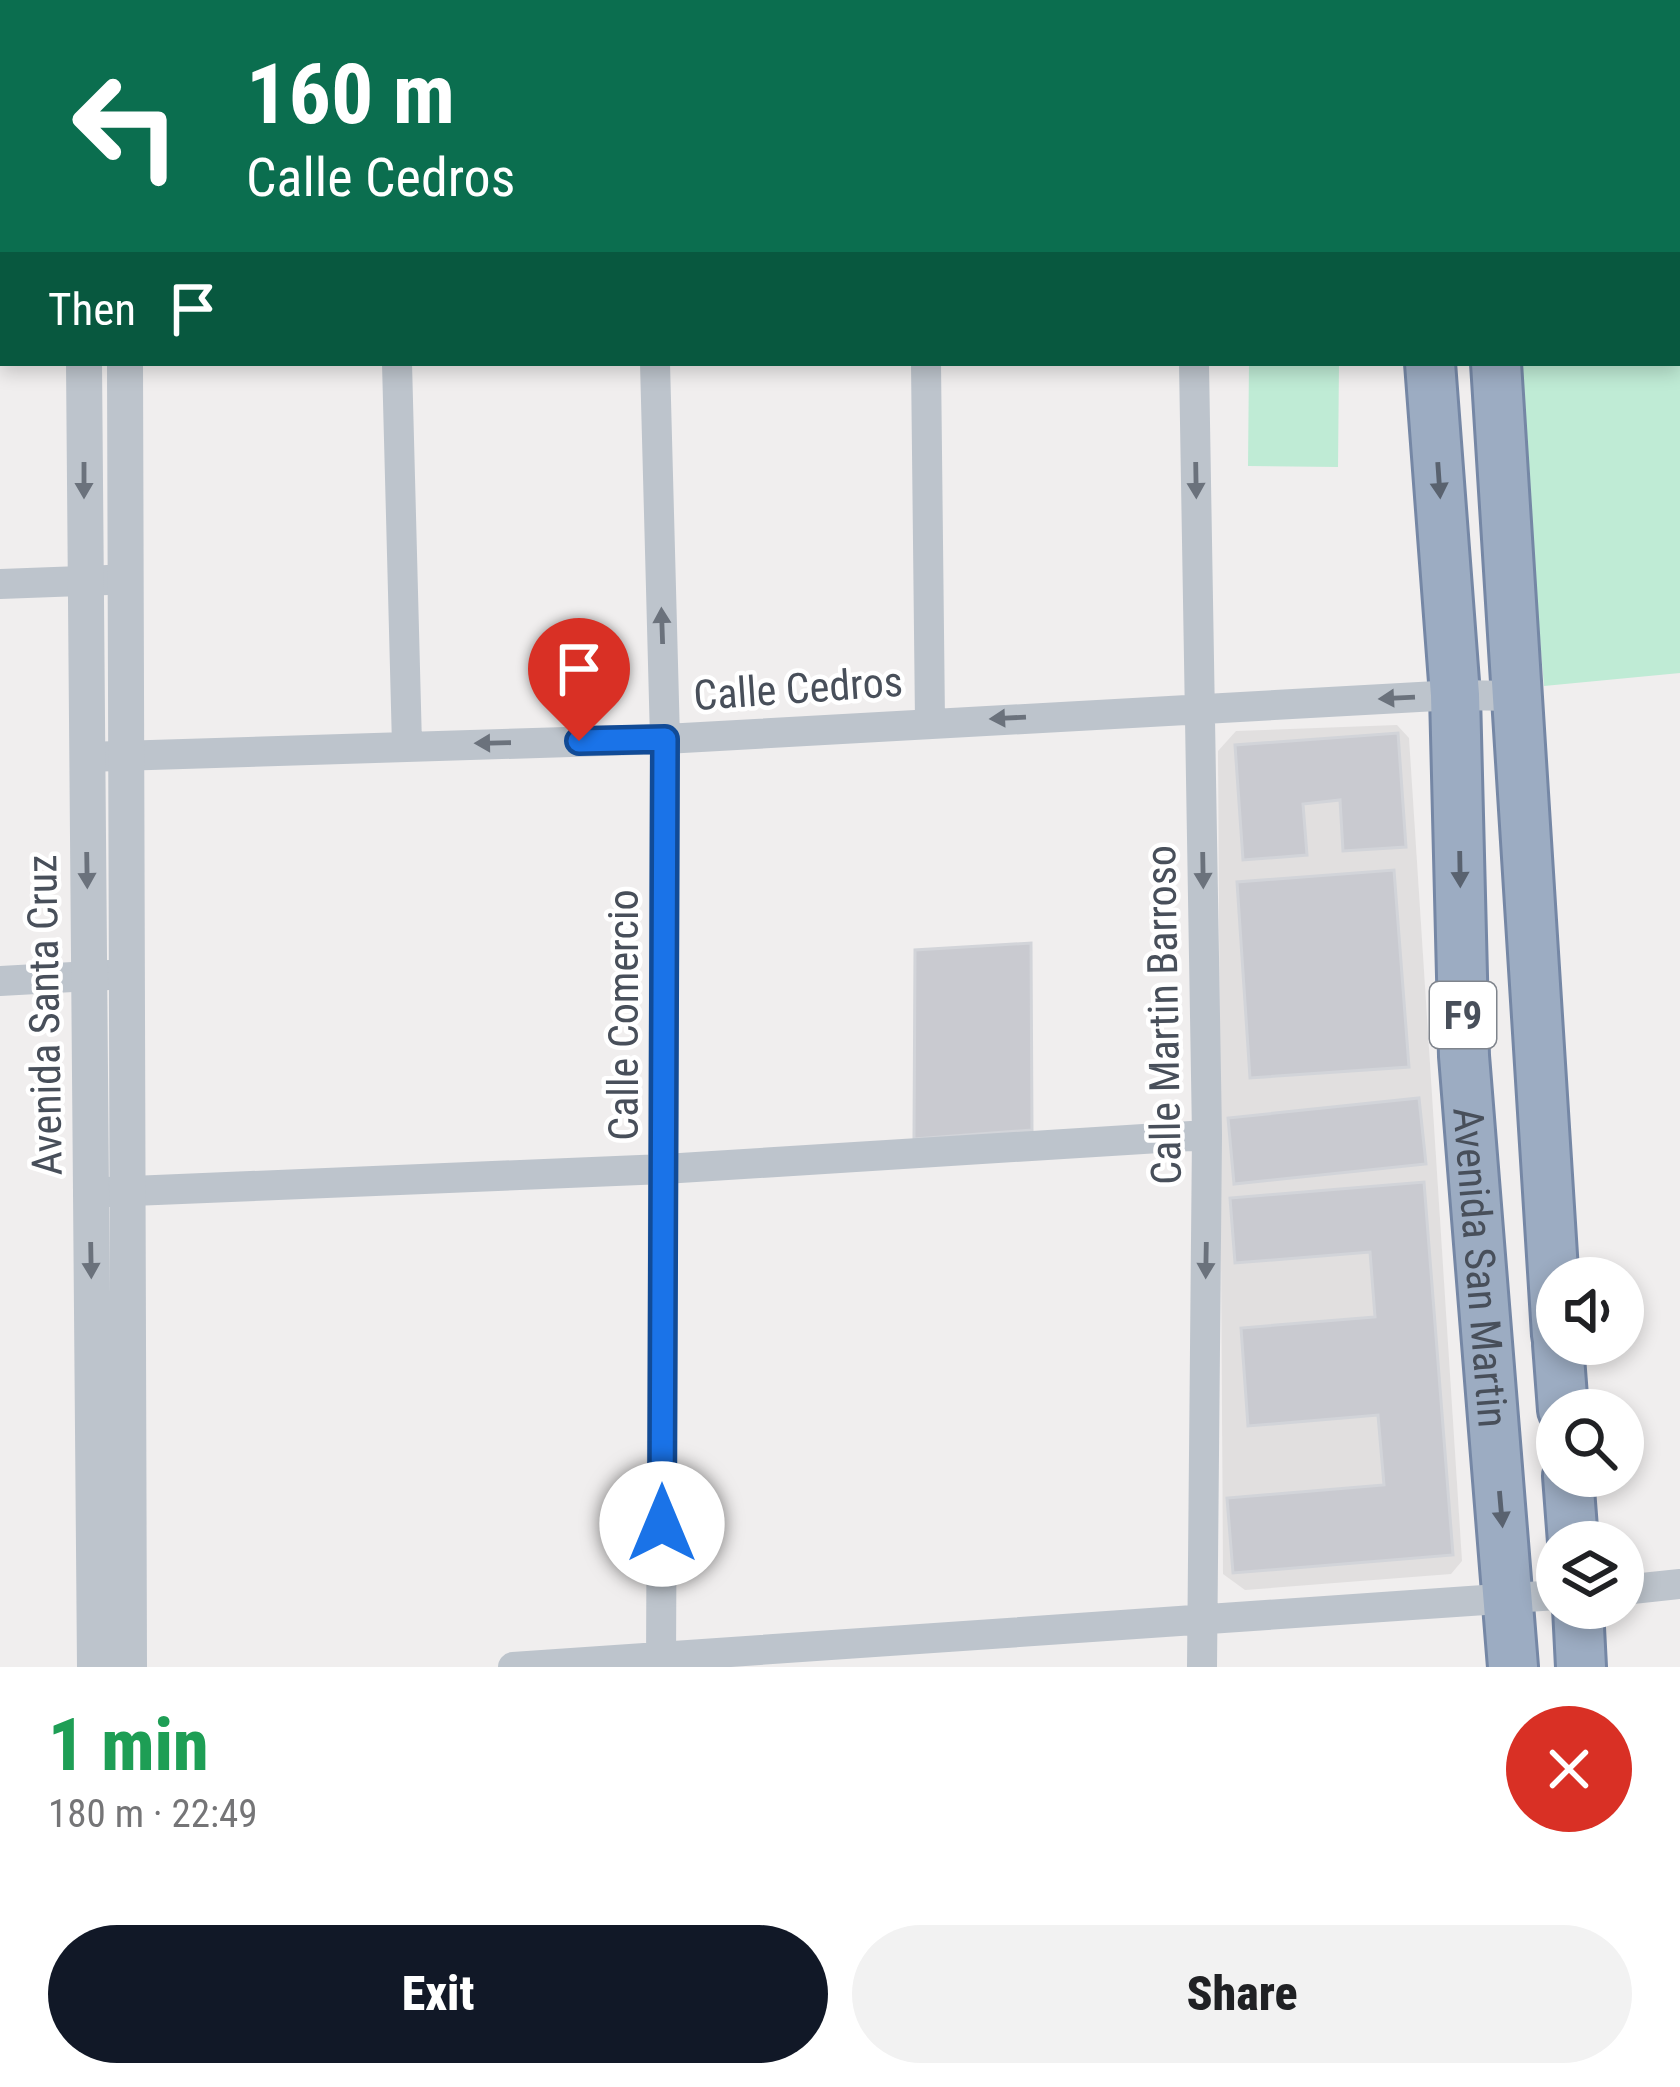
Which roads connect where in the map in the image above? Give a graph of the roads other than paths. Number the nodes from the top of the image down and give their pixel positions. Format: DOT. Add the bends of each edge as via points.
graph roads {
  1 [pos="84,366"];
  2 [pos="125,366"];
  3 [pos="397,366"];
  4 [pos="655,366"];
  5 [pos="926,366"];
  6 [pos="1194,366"];
  7 [pos="1430,366"];
  8 [pos="1496,366"];
  9 [pos="126,580"];
  10 [pos="85,581"];
  11 [pos="0,584"];
  12 [pos="1455,695"];
  13 [pos="1514,696"];
  14 [pos="1201,710"];
  15 [pos="930,722"];
  16 [pos="665,739"];
  17 [pos="407,745"];
  18 [pos="126,753"];
  19 [pos="86,757"];
  20 [pos="127,974"];
  21 [pos="88,975"];
  22 [pos="0,981"];
  23 [pos="1207,1135"];
  24 [pos="664,1169"];
  25 [pos="90,1192"];
  26 [pos="128,1192"];
  27 [pos="1552,1257"];
  28 [pos="1680,1584"];
  29 [pos="1644,1588"];
  30 [pos="1536,1597"];
  31 [pos="1509,1599"];
  32 [pos="1202,1620"];
  33 [pos="1579,1629"];
  34 [pos="661,1662"];
  35 [pos="94,1667"];
  36 [pos="129,1667"];
  37 [pos="513,1667"];
  38 [pos="1202,1667"];
  39 [pos="1513,1667"];
  40 [pos="1581,1667"];
  1 -- 10 [label="street, Avenida Santa Cruz, one-way"];
  2 -- 9 [label="street, Avenida Santa Cruz"];
  3 -- 17 [label="street"];
  16 -- 4 [label="street, Calle Comercio, one-way"];
  5 -- 15 [label="street"];
  6 -- 14 [label="street, Calle Martin Barroso, one-way"];
  7 -- 12 [label="highway, Avenida San Martin / F9, one-way"];
  8 -- 13 [label="highway, Avenida San Martin / F9"];
  9 -- 10 [label="street"];
  9 -- 18 [label="street, Avenida Santa Cruz"];
  10 -- 11 [label="street"];
  10 -- 19 [label="street, Avenida Santa Cruz"];
  12 -- 13 [label="street, Calle Cedros"];
  12 -- 14 [label="street, Calle Cedros, one-way"];
  12 -- 31 [label="highway, Avenida San Martin / F9, one-way" via="1464,1056"];
  13 -- 27 [label="highway, Avenida San Martin / F9"];
  14 -- 15 [label="street, Calle Cedros, one-way"];
  14 -- 23 [label="street, Calle Martin Barroso, one-way"];
  15 -- 16 [label="street, Calle Cedros"];
  16 -- 17 [label="street, Calle Cedros, one-way"];
  16 -- 24 [label="street, Calle Comercio"];
  17 -- 18 [label="street, Calle Cedros"];
  18 -- 19 [label="street, Calle Cedros"];
  18 -- 20 [label="street, Avenida Santa Cruz"];
  19 -- 21 [label="street, Avenida Santa Cruz, one-way"];
  20 -- 21 [label="street"];
  20 -- 26 [label="street, Avenida Santa Cruz"];
  21 -- 22 [label="street"];
  21 -- 25 [label="street, Avenida Santa Cruz"];
  23 -- 24 [label="street"];
  23 -- 32 [label="street, Calle Martin Barroso, one-way"];
  24 -- 26 [label="street"];
  24 -- 34 [label="street, Calle Comercio"];
  25 -- 26 [label="street"];
  25 -- 35 [label="street, Avenida Santa Cruz, one-way"];
  26 -- 36 [label="street, Avenida Santa Cruz"];
  28 -- 29 [label="street"];
  30 -- 31 [label="street"];
  31 -- 32 [label="street"];
  31 -- 39 [label="highway, Avenida San Martin / F9"];
  32 -- 34 [label="street"];
  32 -- 38 [label="street, Calle Martin Barroso"];
  33 -- 40 [label="highway"];
  34 -- 37 [label="street"];
}
